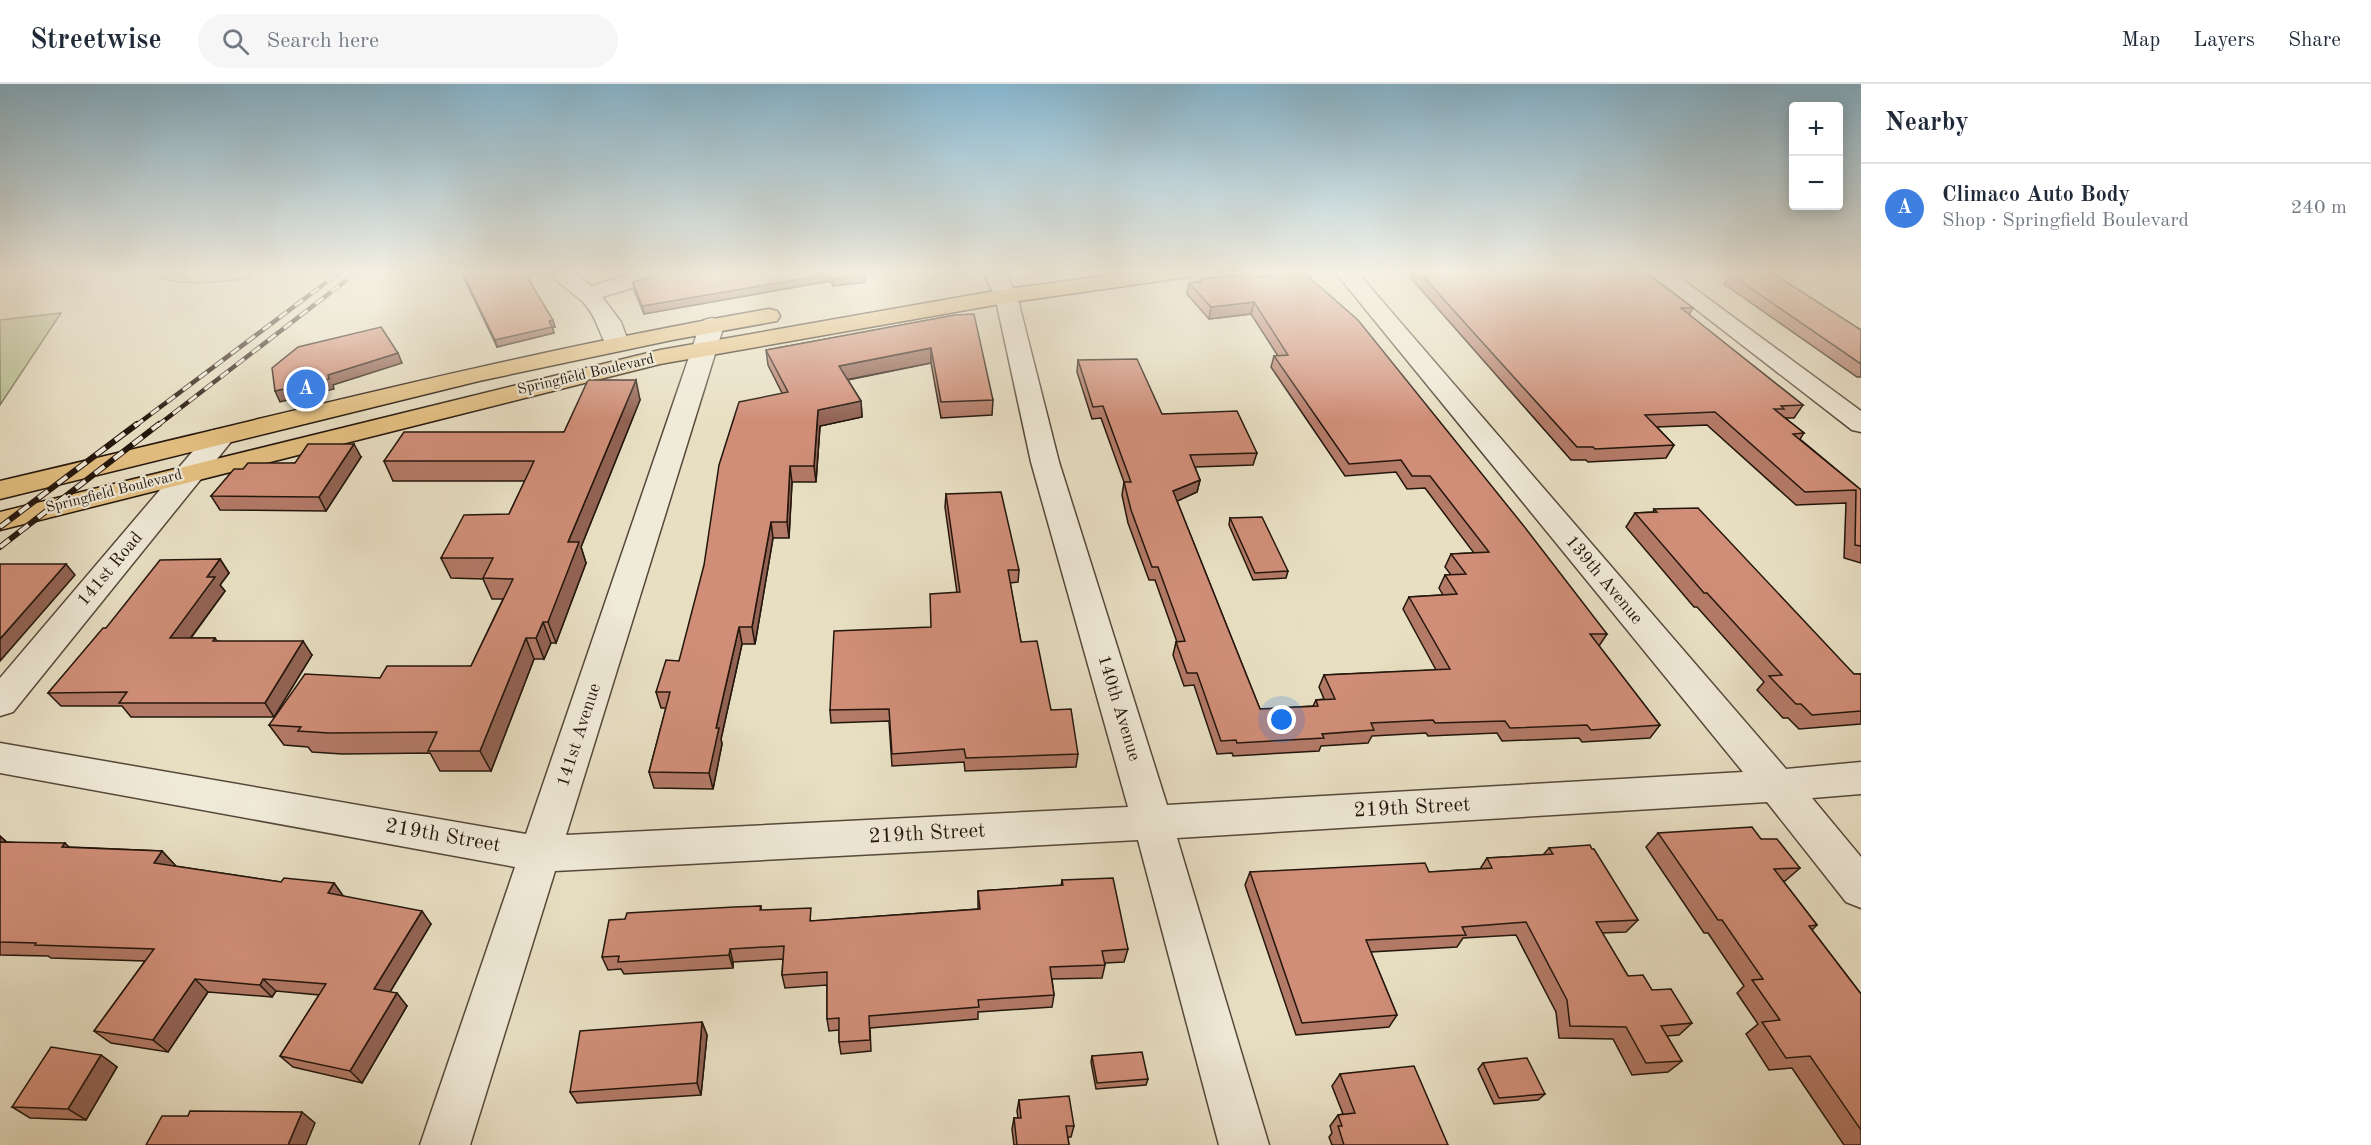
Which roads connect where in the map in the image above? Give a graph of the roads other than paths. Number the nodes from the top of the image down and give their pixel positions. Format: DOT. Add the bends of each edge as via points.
graph roads {
  1 [pos="610,322"];
  2 [pos="790,322"];
  3 [pos="1010,322"];
  4 [pos="1388,322"];
  5 [pos="1725,322"];
  6 [pos="708,337"];
  7 [pos="617,344"];
  8 [pos="1861,424"];
  9 [pos="220,437"];
  10 [pos="191,472"];
  11 [pos="0,490"];
  12 [pos="0,521"];
  13 [pos="0,702"];
  14 [pos="0,758"];
  15 [pos="1861,778"];
  16 [pos="1777,786"];
  17 [pos="1153,823"];
  18 [pos="540,854"];
  19 [pos="1861,888"];
  20 [pos="445,1145"];
  21 [pos="1244,1145"];
  1 -- 7 [label="street"];
  2 -- 6 [label="main road, Springfield Boulevard"];
  3 -- 17 [label="street, 140th Avenue" via="1045,462"];
  4 -- 16 [label="street, 139th Avenue"];
  5 -- 8 [label="street"];
  6 -- 7 [label="main road, Springfield Boulevard"];
  6 -- 10 [label="main road, Springfield Boulevard" via="588,373"];
  6 -- 18 [label="street, 141st Avenue"];
  7 -- 9 [label="main road, Springfield Boulevard"];
  9 -- 10 [label="street, 141st Road"];
  9 -- 11 [label="main road, Springfield Boulevard"];
  10 -- 12 [label="main road, Springfield Boulevard"];
  10 -- 13 [label="street, 141st Road"];
  14 -- 18 [label="street, 219th Street"];
  15 -- 16 [label="street, 219th Street"];
  16 -- 17 [label="street, 219th Street"];
  16 -- 19 [label="street, 139th Avenue"];
  17 -- 18 [label="street, 219th Street"];
  17 -- 21 [label="street, 140th Avenue"];
  18 -- 20 [label="street, 141st Avenue"];
}
